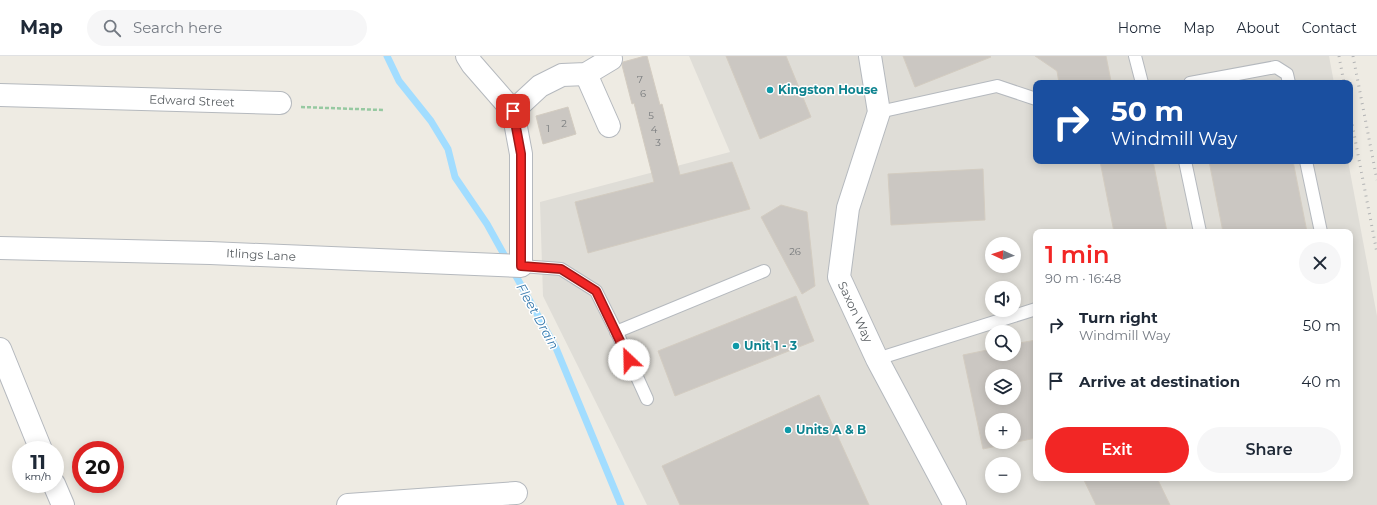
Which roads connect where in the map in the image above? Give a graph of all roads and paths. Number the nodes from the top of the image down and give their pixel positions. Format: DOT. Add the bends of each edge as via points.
graph roads {
  1 [pos="467,56"];
  2 [pos="870,56"];
  3 [pos="1135,56"];
  4 [pos="611,60"];
  5 [pos="586,74"];
  6 [pos="1141,80"];
  7 [pos="1206,80"];
  8 [pos="1288,80"];
  9 [pos="0,95"];
  10 [pos="1033,98"];
  11 [pos="280,103"];
  12 [pos="383,110"];
  13 [pos="513,111"];
  14 [pos="879,112"];
  15 [pos="609,126"];
  16 [pos="1186,164"];
  17 [pos="1307,164"];
  18 [pos="1199,229"];
  19 [pos="1320,229"];
  20 [pos="0,248"];
  21 [pos="521,266"];
  22 [pos="764,271"];
  23 [pos="1033,310"];
  24 [pos="616,332"];
  25 [pos="0,350"];
  26 [pos="877,359"];
  27 [pos="646,399"];
  28 [pos="37,441"];
  29 [pos="58,493"];
  30 [pos="516,493"];
  31 [pos="63,505"];
  32 [pos="348,505"];
  33 [pos="955,505"];
  1 -- 13 [label="street"];
  2 -- 14 [label="street, Saxon Way"];
  3 -- 6 [label="lane"];
  4 -- 5 [label="street"];
  5 -- 13 [label="street" via="562,75 551,80 540,86"];
  5 -- 15 [label="street"];
  7 -- 8 [label="lane" via="1276,67 1287,74"];
  9 -- 11 [label="street, Edward Street"];
  10 -- 14 [label="lane" via="997,86"];
  11 -- 12 [label="path" via="295,107"];
  13 -- 21 [label="street" via="521,154"];
  14 -- 26 [label="street, Saxon Way" via="848,208 839,277"];
  16 -- 18 [label="lane"];
  17 -- 19 [label="lane"];
  20 -- 21 [label="street, Itlings Lane" via="210,253"];
  21 -- 24 [label="lane" via="561,269 596,291"];
  22 -- 24 [label="lane"];
  23 -- 26 [label="lane"];
  24 -- 27 [label="lane"];
  25 -- 28 [label="street"];
  26 -- 33 [label="street, Saxon Way"];
  29 -- 31 [label="street"];
  30 -- 32 [label="street"];
}
